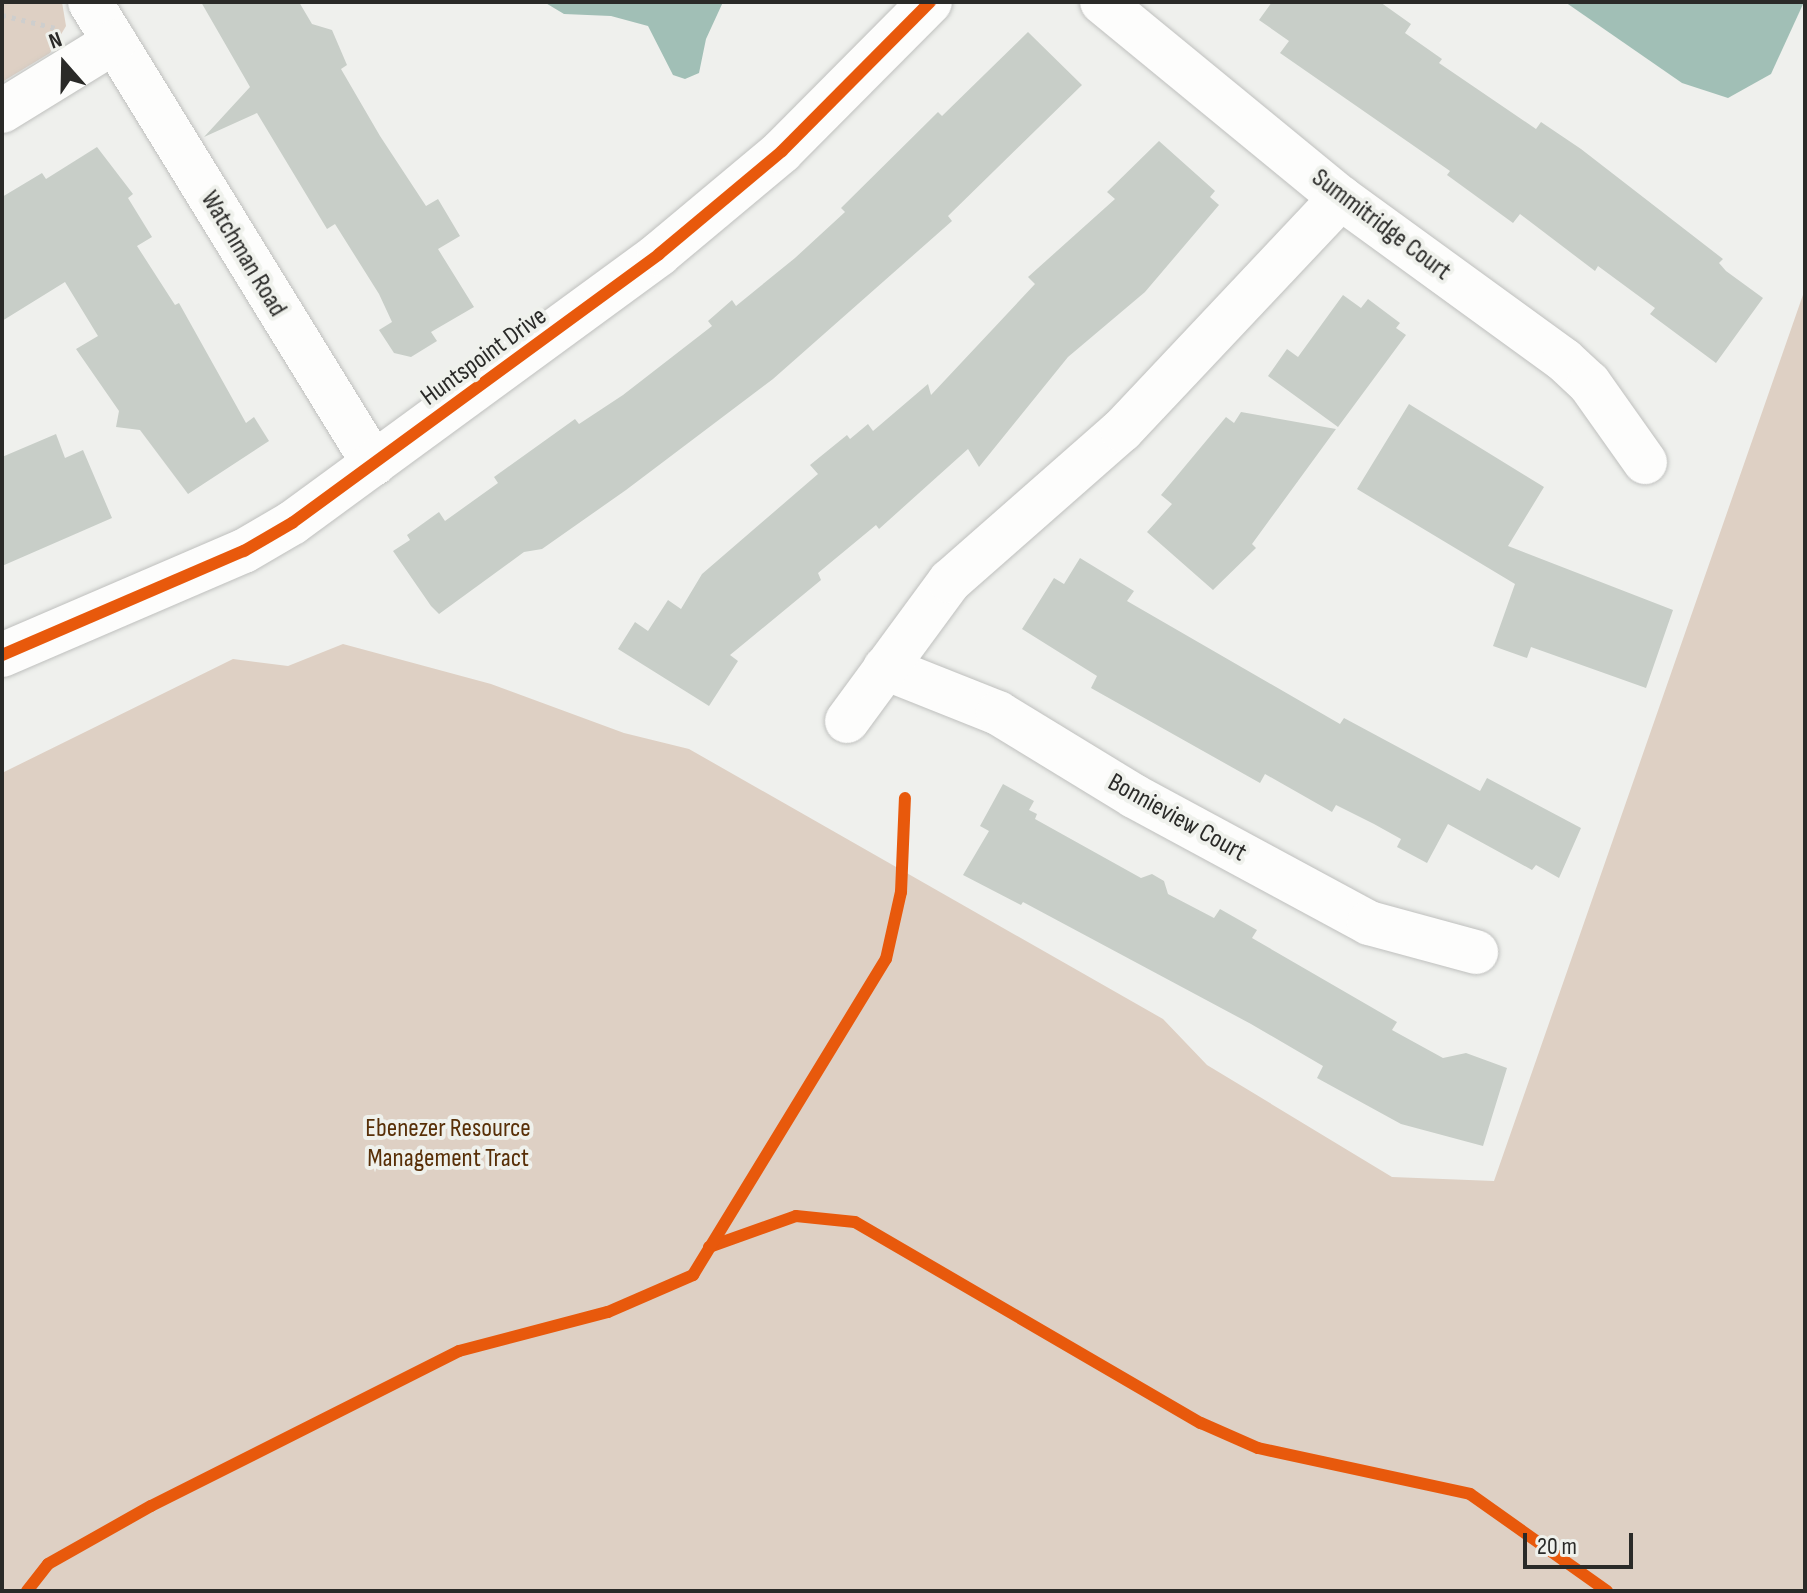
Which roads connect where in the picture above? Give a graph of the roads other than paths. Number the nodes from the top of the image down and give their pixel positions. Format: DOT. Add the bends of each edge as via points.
graph roads {
  1 [pos="930,2"];
  2 [pos="1102,2"];
  3 [pos="75,16"];
  4 [pos="114,42"];
  5 [pos="2,111"];
  6 [pos="1341,198"];
  7 [pos="1645,462"];
  8 [pos="374,464"];
  9 [pos="2,655"];
  10 [pos="885,668"];
  11 [pos="847,721"];
  12 [pos="1476,952"];
  1 -- 8 [label="street, Huntspoint Drive" via="782,151 683,234"];
  2 -- 6 [label="street, Summitridge Court"];
  3 -- 4 [label="street, Watchman Road"];
  4 -- 5 [label="street"];
  4 -- 8 [label="street, Watchman Road"];
  6 -- 7 [label="street, Summitridge Court" via="1564,360 1589,383"];
  6 -- 10 [label="street" via="1122,430 950,581"];
  8 -- 9 [label="street, Huntspoint Drive" via="244,551"];
  10 -- 11 [label="street"];
  10 -- 12 [label="street, Bonnieview Court" via="998,713 1134,796 1369,923"];
}
